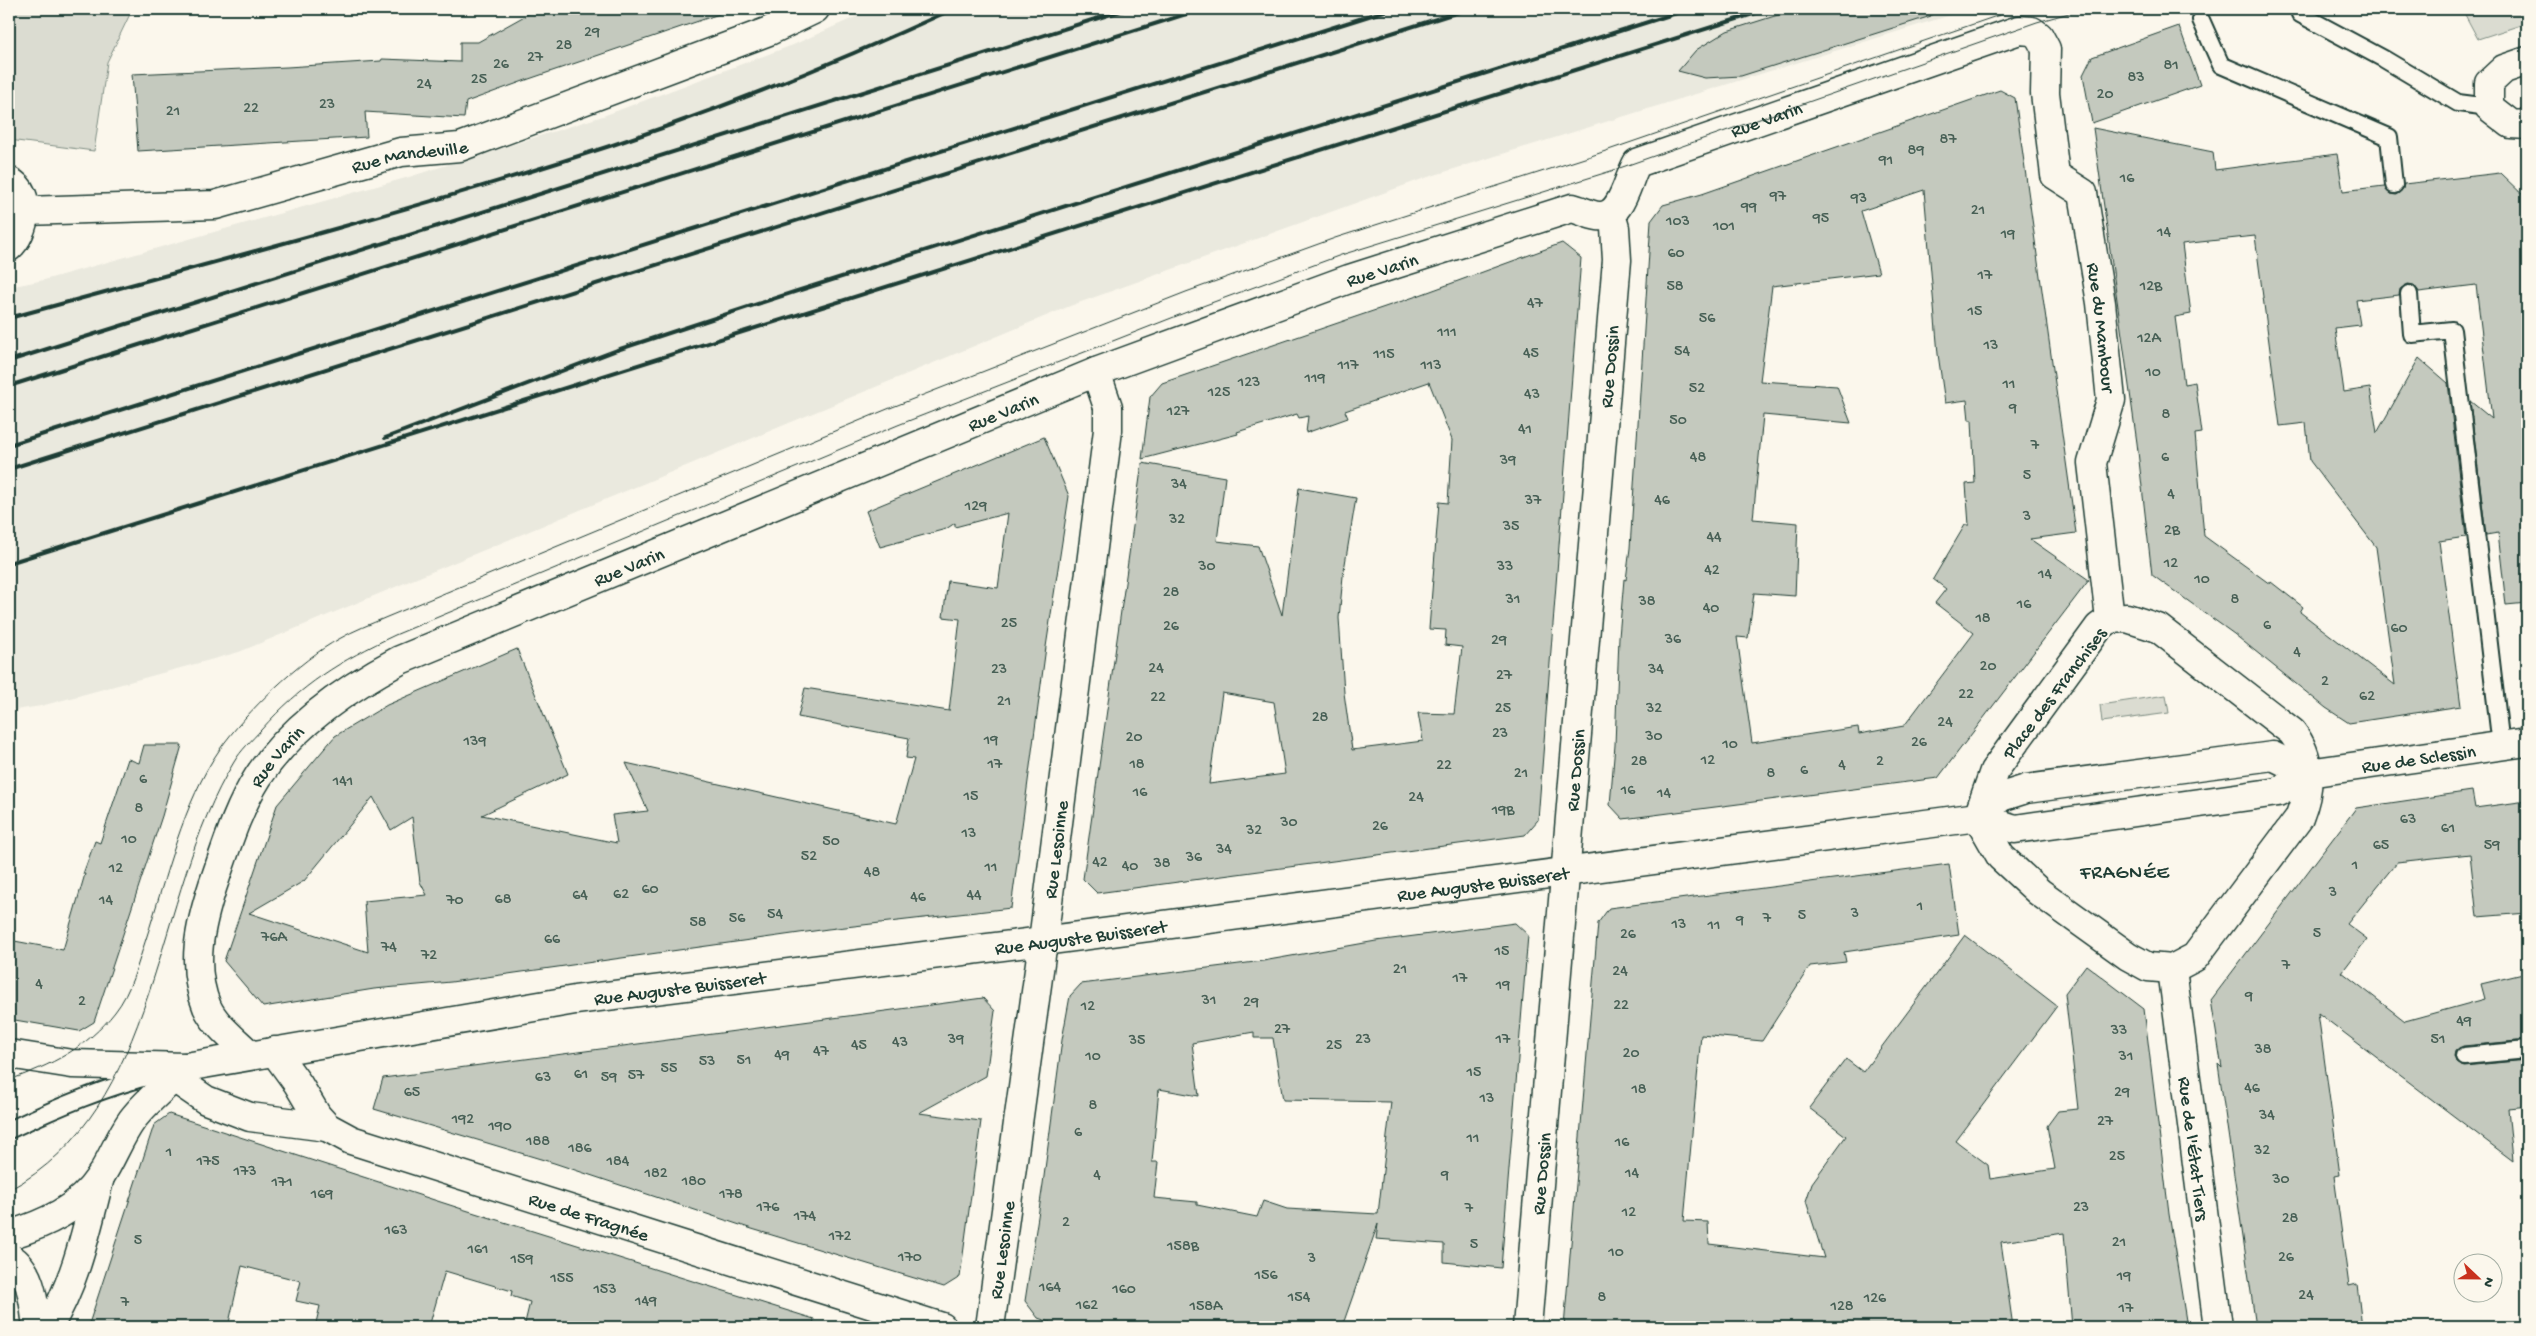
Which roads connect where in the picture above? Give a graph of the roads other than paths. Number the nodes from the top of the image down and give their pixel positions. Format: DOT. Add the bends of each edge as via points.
graph roads {
  1 [pos="815,9"];
  2 [pos="2300,14"];
  3 [pos="2201,20"];
  4 [pos="2046,49"];
  5 [pos="2527,61"];
  6 [pos="2490,107"];
  7 [pos="2527,124"];
  8 [pos="9,182"];
  9 [pos="2394,185"];
  10 [pos="25,210"];
  11 [pos="1611,214"];
  12 [pos="9,247"];
  13 [pos="2409,294"];
  14 [pos="1096,372"];
  15 [pos="2110,620"];
  16 [pos="2514,744"];
  17 [pos="2308,774"];
  18 [pos="1978,817"];
  19 [pos="1565,872"];
  20 [pos="1043,941"];
  21 [pos="2172,969"];
  22 [pos="2527,1050"];
  23 [pos="262,1053"];
  24 [pos="9,1054"];
  25 [pos="2464,1056"];
  26 [pos="180,1073"];
  27 [pos="327,1127"];
  28 [pos="9,1130"];
  29 [pos="100,1177"];
  30 [pos="9,1235"];
  31 [pos="9,1257"];
  32 [pos="37,1327"];
  33 [pos="48,1327"];
  34 [pos="942,1327"];
  35 [pos="990,1327"];
  36 [pos="1527,1327"];
  37 [pos="2218,1327"];
  1 -- 10 [label="street, Rue Mandeville" via="769,31 460,146 402,152 215,205"];
  2 -- 6 [label="lane" via="2458,103"];
  3 -- 9 [label="lane" via="2222,65 2389,137"];
  4 -- 11 [label="street, Rue Varin" via="2032,31 2019,30 1637,163 1621,203"];
  4 -- 15 [label="street, Rue du Mambour" via="2045,93 2055,175 2083,193 2101,303 2111,400 2092,463"];
  5 -- 6 [label="street" via="2504,69 2489,83"];
  6 -- 7 [label="street" via="2511,124"];
  8 -- 10 [label="street" via="22,195"];
  10 -- 12 [label="street" via="22,228"];
  11 -- 14 [label="street, Rue Varin" via="1591,215 1572,208 1349,279"];
  11 -- 19 [label="street, Rue Dossin" via="1617,260"];
  13 -- 16 [label="lane" via="2412,334 2452,330"];
  14 -- 20 [label="street, Rue Lesoinne" via="1108,407 1108,430"];
  14 -- 23 [label="street, Rue Varin" via="400,660 361,680 331,701 289,740 259,776 233,826 201,920 197,948 208,1008 226,1032"];
  15 -- 17 [label="street, Place des Franchises" via="2133,619 2158,628 2284,726 2302,745"];
  15 -- 18 [label="street, Place des Franchises" via="2099,627 1994,771"];
  16 -- 17 [label="street, Rue de Sclessin"];
  17 -- 18 [label="street" via="2278,792 2015,829"];
  17 -- 18 [label="street" via="2273,756 2216,763 2026,788 2001,797"];
  17 -- 21 [label="street, Place des Franchises" via="2306,802 2299,818 2196,957"];
  18 -- 19 [label="street, Rue Auguste Buisseret"];
  18 -- 21 [label="street" via="2001,857 2039,892 2128,956 2148,966"];
  19 -- 20 [label="street, Rue Auguste Buisseret"];
  19 -- 36 [label="street, Rue Dossin"];
  20 -- 23 [label="street, Rue Auguste Buisseret" via="575,1000"];
  20 -- 35 [label="street, Rue Lesoinne"];
  21 -- 37 [label="street, Rue de l'État Tiers"];
  22 -- 25 [label="lane"];
  23 -- 26 [label="street, Rue Auguste Buisseret"];
  23 -- 27 [label="street, Rue de Fragnée" via="298,1084"];
  24 -- 26 [label="street, Rue Auguste Buisseret" via="72,1064"];
  26 -- 27 [label="street" via="206,1100 250,1117"];
  26 -- 28 [label="lane" via="119,1084 69,1102"];
  26 -- 29 [label="street" via="131,1122"];
  27 -- 34 [label="street, Rue de Fragnée" via="351,1140"];
  29 -- 30 [label="street" via="81,1201 65,1212"];
  29 -- 33 [label="street" via="74,1269 58,1311"];
  31 -- 32 [label="street" via="27,1278"];
}
